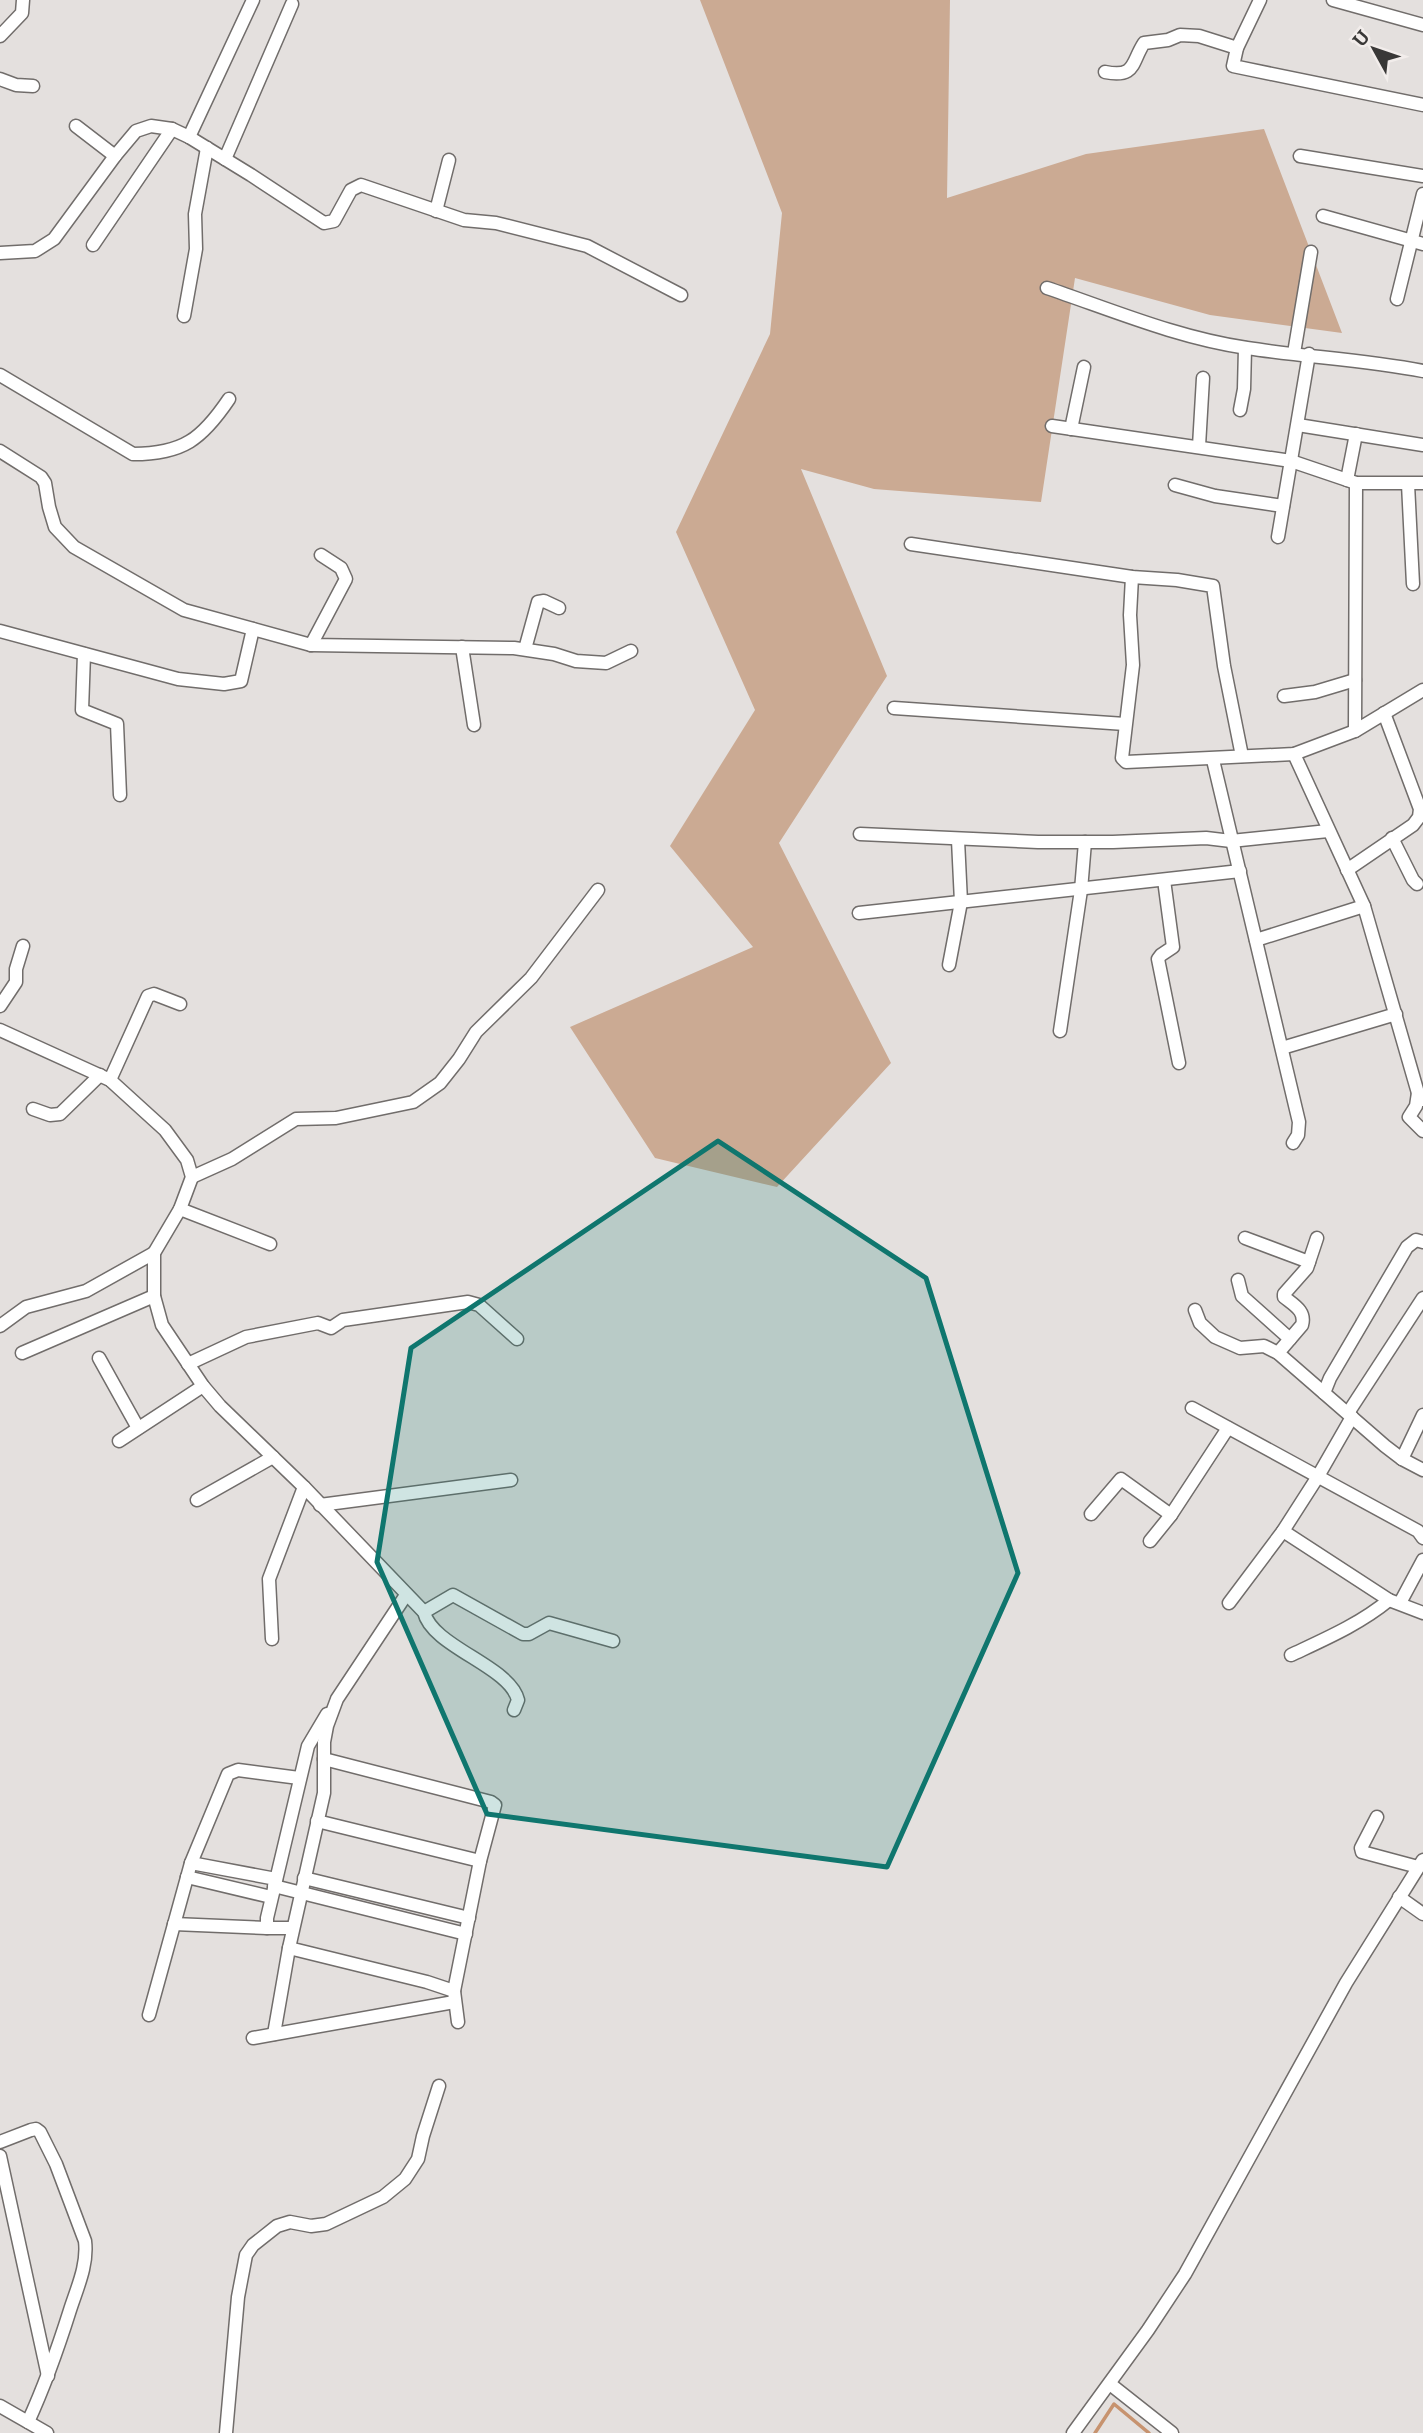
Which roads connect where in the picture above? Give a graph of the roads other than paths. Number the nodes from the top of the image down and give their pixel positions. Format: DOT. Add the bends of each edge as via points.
graph roads {
  1 [pos="23,0"];
  2 [pos="253,0"];
  3 [pos="1260,0"];
  4 [pos="1333,0"];
  5 [pos="292,4"];
  6 [pos="1384,6"];
  7 [pos="1423,25"];
  8 [pos="0,36"];
  9 [pos="1237,48"];
  10 [pos="1105,72"];
  11 [pos="0,79"];
  12 [pos="33,86"];
  13 [pos="1423,105"];
  14 [pos="76,126"];
  15 [pos="172,130"];
  16 [pos="189,137"];
  17 [pos="207,148"];
  18 [pos="115,156"];
  19 [pos="1300,156"];
  20 [pos="225,159"];
  21 [pos="449,160"];
  22 [pos="1423,176"];
  23 [pos="1423,194"];
  24 [pos="436,211"];
  25 [pos="1323,216"];
  26 [pos="1418,241"];
  27 [pos="93,245"];
  28 [pos="1311,252"];
  29 [pos="0,253"];
  30 [pos="1046,288"];
  31 [pos="681,295"];
  32 [pos="1397,299"];
  33 [pos="184,316"];
  34 [pos="1245,348"];
  35 [pos="1294,353"];
  36 [pos="1309,354"];
  37 [pos="1084,366"];
  38 [pos="1423,371"];
  39 [pos="0,376"];
  40 [pos="1203,378"];
  41 [pos="229,399"];
  42 [pos="1240,410"];
  43 [pos="1298,425"];
  44 [pos="1052,426"];
  45 [pos="1071,429"];
  46 [pos="1356,434"];
  47 [pos="1423,445"];
  48 [pos="1199,446"];
  49 [pos="0,451"];
  50 [pos="1291,461"];
  51 [pos="1351,482"];
  52 [pos="1423,483"];
  53 [pos="1408,484"];
  54 [pos="1175,485"];
  55 [pos="1283,506"];
  56 [pos="1278,537"];
  57 [pos="911,544"];
  58 [pos="321,555"];
  59 [pos="1132,577"];
  60 [pos="1413,584"];
  61 [pos="559,608"];
  62 [pos="253,629"];
  63 [pos="0,631"];
  64 [pos="311,645"];
  65 [pos="462,647"];
  66 [pos="525,649"];
  67 [pos="631,651"];
  68 [pos="84,654"];
  69 [pos="1355,680"];
  70 [pos="1423,690"];
  71 [pos="1284,696"];
  72 [pos="894,708"];
  73 [pos="1384,713"];
  74 [pos="1125,724"];
  75 [pos="474,725"];
  76 [pos="1355,731"];
  77 [pos="1294,754"];
  78 [pos="1242,756"];
  79 [pos="1213,760"];
  80 [pos="120,795"];
  81 [pos="1328,831"];
  82 [pos="860,834"];
  83 [pos="1392,838"];
  84 [pos="958,840"];
  85 [pos="1231,841"];
  86 [pos="1085,842"];
  87 [pos="1347,870"];
  88 [pos="1240,871"];
  89 [pos="1164,880"];
  90 [pos="1417,884"];
  91 [pos="598,890"];
  92 [pos="1081,890"];
  93 [pos="961,902"];
  94 [pos="1364,906"];
  95 [pos="859,913"];
  96 [pos="1256,940"];
  97 [pos="23,946"];
  98 [pos="948,965"];
  99 [pos="180,1004"];
  100 [pos="0,1006"];
  101 [pos="1395,1014"];
  102 [pos="0,1030"];
  103 [pos="1060,1031"];
  104 [pos="1282,1048"];
  105 [pos="1179,1063"];
  106 [pos="105,1077"];
  107 [pos="1420,1096"];
  108 [pos="33,1109"];
  109 [pos="1423,1131"];
  110 [pos="1293,1143"];
  111 [pos="192,1177"];
  112 [pos="180,1209"];
  113 [pos="1245,1238"];
  114 [pos="1317,1238"];
  115 [pos="1423,1242"];
  116 [pos="270,1244"];
  117 [pos="155,1253"];
  118 [pos="1309,1262"];
  119 [pos="1238,1280"];
  120 [pos="154,1296"];
  121 [pos="1423,1298"];
  122 [pos="1195,1310"];
  123 [pos="0,1326"];
  124 [pos="517,1339"];
  125 [pos="1290,1339"];
  126 [pos="22,1353"];
  127 [pos="1278,1353"];
  128 [pos="99,1358"];
  129 [pos="188,1364"];
  130 [pos="203,1386"];
  131 [pos="1324,1393"];
  132 [pos="1192,1408"];
  133 [pos="1350,1415"];
  134 [pos="1423,1415"];
  135 [pos="138,1428"];
  136 [pos="1228,1428"];
  137 [pos="119,1441"];
  138 [pos="273,1457"];
  139 [pos="1402,1459"];
  140 [pos="1423,1470"];
  141 [pos="1317,1478"];
  142 [pos="511,1480"];
  143 [pos="304,1487"];
  144 [pos="197,1500"];
  145 [pos="320,1505"];
  146 [pos="1091,1514"];
  147 [pos="1171,1515"];
  148 [pos="1283,1531"];
  149 [pos="1423,1538"];
  150 [pos="1150,1541"];
  151 [pos="1423,1560"];
  152 [pos="406,1595"];
  153 [pos="1394,1602"];
  154 [pos="1229,1603"];
  155 [pos="424,1612"];
  156 [pos="1423,1613"];
  157 [pos="272,1639"];
  158 [pos="613,1641"];
  159 [pos="1291,1655"];
  160 [pos="333,1709"];
  161 [pos="514,1710"];
  162 [pos="324,1759"];
  163 [pos="299,1778"];
  164 [pos="295,1805"];
  165 [pos="319,1815"];
  166 [pos="1377,1816"];
  167 [pos="480,1861"];
  168 [pos="191,1863"];
  169 [pos="1421,1864"];
  170 [pos="187,1877"];
  171 [pos="304,1878"];
  172 [pos="274,1887"];
  173 [pos="301,1892"];
  174 [pos="1399,1897"];
  175 [pos="1423,1914"];
  176 [pos="469,1918"];
  177 [pos="174,1924"];
  178 [pos="267,1928"];
  179 [pos="292,1928"];
  180 [pos="466,1934"];
  181 [pos="289,1948"];
  182 [pos="454,1997"];
  183 [pos="149,2015"];
  184 [pos="458,2022"];
  185 [pos="274,2034"];
  186 [pos="253,2038"];
  187 [pos="439,2085"];
  188 [pos="0,2142"];
  189 [pos="0,2156"];
  190 [pos="48,2377"];
  191 [pos="1110,2384"];
  192 [pos="0,2406"];
  193 [pos="27,2422"];
  194 [pos="47,2433"];
  195 [pos="226,2433"];
  196 [pos="1073,2433"];
  197 [pos="1172,2433"];
  1 -- 8 [label="street" via="22,13"];
  2 -- 16 [label="street"];
  3 -- 9 [label="street"];
  4 -- 6 [label="street"];
  5 -- 20 [label="street"];
  6 -- 7 [label="street"];
  9 -- 10 [label="street" via="1199,36 1177,35 1144,43 1132,68 1123,73"];
  9 -- 13 [label="street" via="1235,67"];
  11 -- 12 [label="street"];
  14 -- 18 [label="street"];
  15 -- 16 [label="street"];
  15 -- 18 [label="street" via="151,125 136,131"];
  15 -- 27 [label="street"];
  16 -- 17 [label="street"];
  17 -- 20 [label="street"];
  17 -- 33 [label="street"];
  18 -- 29 [label="street" via="54,239 35,251"];
  19 -- 22 [label="street"];
  20 -- 24 [label="street" via="324,223 334,222 351,190 361,186"];
  21 -- 24 [label="street"];
  23 -- 26 [label="street"];
  24 -- 31 [label="street" via="587,246"];
  25 -- 26 [label="street"];
  26 -- 32 [label="street"];
  28 -- 35 [label="street"];
  30 -- 34 [label="street" via="1170,330"];
  34 -- 35 [label="street"];
  34 -- 42 [label="street"];
  35 -- 36 [label="street"];
  36 -- 38 [label="street"];
  36 -- 43 [label="street"];
  37 -- 45 [label="street"];
  39 -- 41 [label="street" via="133,453 150,454 187,444 214,421"];
  40 -- 48 [label="street"];
  43 -- 46 [label="street"];
  43 -- 50 [label="street"];
  44 -- 45 [label="street"];
  45 -- 48 [label="street"];
  46 -- 47 [label="street"];
  46 -- 51 [label="street"];
  48 -- 50 [label="street"];
  49 -- 62 [label="street" via="41,477 55,527 75,547 184,610"];
  50 -- 51 [label="street"];
  50 -- 55 [label="street"];
  51 -- 53 [label="street"];
  51 -- 69 [label="street"];
  52 -- 53 [label="street"];
  53 -- 60 [label="street"];
  54 -- 55 [label="street"];
  55 -- 56 [label="street"];
  57 -- 59 [label="street"];
  58 -- 64 [label="street" via="341,568 346,579"];
  59 -- 74 [label="street" via="1133,665"];
  59 -- 78 [label="street" via="1215,587 1224,666"];
  61 -- 66 [label="street" via="538,602"];
  62 -- 64 [label="street"];
  62 -- 68 [label="street" via="241,681 224,684 178,679"];
  63 -- 68 [label="street"];
  64 -- 65 [label="street"];
  65 -- 66 [label="street"];
  65 -- 75 [label="street"];
  66 -- 67 [label="street" via="606,663"];
  68 -- 80 [label="street" via="82,710 117,724"];
  69 -- 71 [label="street"];
  69 -- 76 [label="street"];
  70 -- 73 [label="street"];
  72 -- 74 [label="street"];
  73 -- 76 [label="street"];
  73 -- 83 [label="street" via="1420,809 1413,825"];
  74 -- 79 [label="street" via="1122,758 1126,762"];
  76 -- 77 [label="street"];
  77 -- 78 [label="street"];
  77 -- 81 [label="street"];
  78 -- 79 [label="street"];
  79 -- 85 [label="street"];
  81 -- 85 [label="street"];
  81 -- 87 [label="street"];
  82 -- 84 [label="street"];
  83 -- 87 [label="street"];
  83 -- 90 [label="street"];
  84 -- 86 [label="street"];
  84 -- 93 [label="street"];
  85 -- 86 [label="street"];
  85 -- 88 [label="street"];
  86 -- 92 [label="street"];
  87 -- 94 [label="street"];
  88 -- 89 [label="street"];
  88 -- 96 [label="street"];
  89 -- 92 [label="street"];
  89 -- 105 [label="street" via="1173,947 1158,959"];
  91 -- 111 [label="street" via="531,978 475,1032 440,1083 413,1102 337,1118 296,1119 232,1159"];
  92 -- 93 [label="street"];
  92 -- 103 [label="street"];
  93 -- 95 [label="street"];
  93 -- 98 [label="street"];
  94 -- 96 [label="street"];
  94 -- 101 [label="street"];
  96 -- 104 [label="street"];
  97 -- 100 [label="street" via="15,985"];
  99 -- 106 [label="street" via="155,994 148,996"];
  101 -- 104 [label="street"];
  101 -- 107 [label="street"];
  102 -- 106 [label="street"];
  104 -- 110 [label="street" via="1299,1122"];
  106 -- 108 [label="street" via="60,1114"];
  106 -- 111 [label="street" via="164,1129 187,1160"];
  107 -- 109 [label="street" via="1409,1117"];
  111 -- 112 [label="street"];
  112 -- 116 [label="street"];
  112 -- 117 [label="street"];
  113 -- 118 [label="street"];
  114 -- 118 [label="street"];
  115 -- 131 [label="street" via="1416,1240 1406,1247"];
  117 -- 120 [label="street"];
  117 -- 123 [label="street" via="86,1291 26,1307"];
  118 -- 125 [label="street" via="1284,1294 1304,1319"];
  119 -- 125 [label="street" via="1242,1296"];
  120 -- 126 [label="street"];
  120 -- 129 [label="street" via="162,1325"];
  121 -- 133 [label="street"];
  122 -- 127 [label="street" via="1205,1329 1227,1343 1240,1348 1264,1346"];
  124 -- 129 [label="street" via="479,1305 468,1302 343,1320 331,1328 318,1323 246,1337"];
  125 -- 127 [label="street"];
  127 -- 131 [label="street"];
  128 -- 135 [label="street"];
  129 -- 130 [label="street"];
  130 -- 135 [label="street"];
  130 -- 138 [label="street"];
  131 -- 133 [label="street"];
  132 -- 136 [label="street"];
  133 -- 139 [label="street"];
  133 -- 141 [label="street"];
  134 -- 139 [label="street"];
  135 -- 137 [label="street"];
  136 -- 141 [label="street"];
  136 -- 147 [label="street"];
  138 -- 143 [label="street"];
  138 -- 144 [label="street"];
  139 -- 140 [label="street"];
  141 -- 148 [label="street"];
  141 -- 149 [label="street" via="1418,1531"];
  142 -- 145 [label="street"];
  143 -- 145 [label="street"];
  143 -- 157 [label="street" via="269,1579"];
  145 -- 152 [label="street"];
  146 -- 147 [label="street" via="1121,1479"];
  147 -- 150 [label="street"];
  148 -- 153 [label="street"];
  148 -- 154 [label="street"];
  151 -- 153 [label="street"];
  152 -- 155 [label="street"];
  152 -- 160 [label="street"];
  153 -- 156 [label="street"];
  153 -- 159 [label="street"];
  155 -- 158 [label="street" via="453,1595 523,1634 548,1623"];
  155 -- 161 [label="street" via="427,1623 511,1685 518,1700"];
  160 -- 162 [label="street"];
  160 -- 163 [label="street" via="308,1746"];
  162 -- 165 [label="street"];
  162 -- 167 [label="street" via="493,1804"];
  163 -- 164 [label="street"];
  163 -- 168 [label="street" via="231,1772"];
  164 -- 165 [label="street"];
  164 -- 172 [label="street"];
  165 -- 167 [label="street"];
  165 -- 171 [label="street"];
  166 -- 169 [label="street" via="1362,1852"];
  167 -- 176 [label="street"];
  168 -- 170 [label="street"];
  168 -- 172 [label="street"];
  169 -- 174 [label="street"];
  170 -- 172 [label="street"];
  170 -- 177 [label="street"];
  171 -- 173 [label="street"];
  171 -- 176 [label="street"];
  172 -- 173 [label="street"];
  172 -- 178 [label="street"];
  173 -- 179 [label="street"];
  173 -- 180 [label="street"];
  174 -- 175 [label="street"];
  174 -- 191 [label="street" via="1346,1983 1185,2274"];
  176 -- 180 [label="street"];
  177 -- 178 [label="street"];
  177 -- 183 [label="street"];
  178 -- 179 [label="street"];
  179 -- 181 [label="street"];
  180 -- 182 [label="street"];
  181 -- 182 [label="street" via="427,1982"];
  181 -- 185 [label="street"];
  182 -- 184 [label="street"];
  182 -- 185 [label="street"];
  185 -- 186 [label="street"];
  187 -- 195 [label="street" via="418,2159 405,2179 383,2197 326,2224 277,2226 246,2255"];
  188 -- 190 [label="street" via="31,2130 40,2133 85,2241 85,2260"];
  189 -- 190 [label="street"];
  190 -- 193 [label="street"];
  191 -- 196 [label="street"];
  191 -- 197 [label="street"];
  192 -- 193 [label="street"];
  193 -- 194 [label="street"];
}
